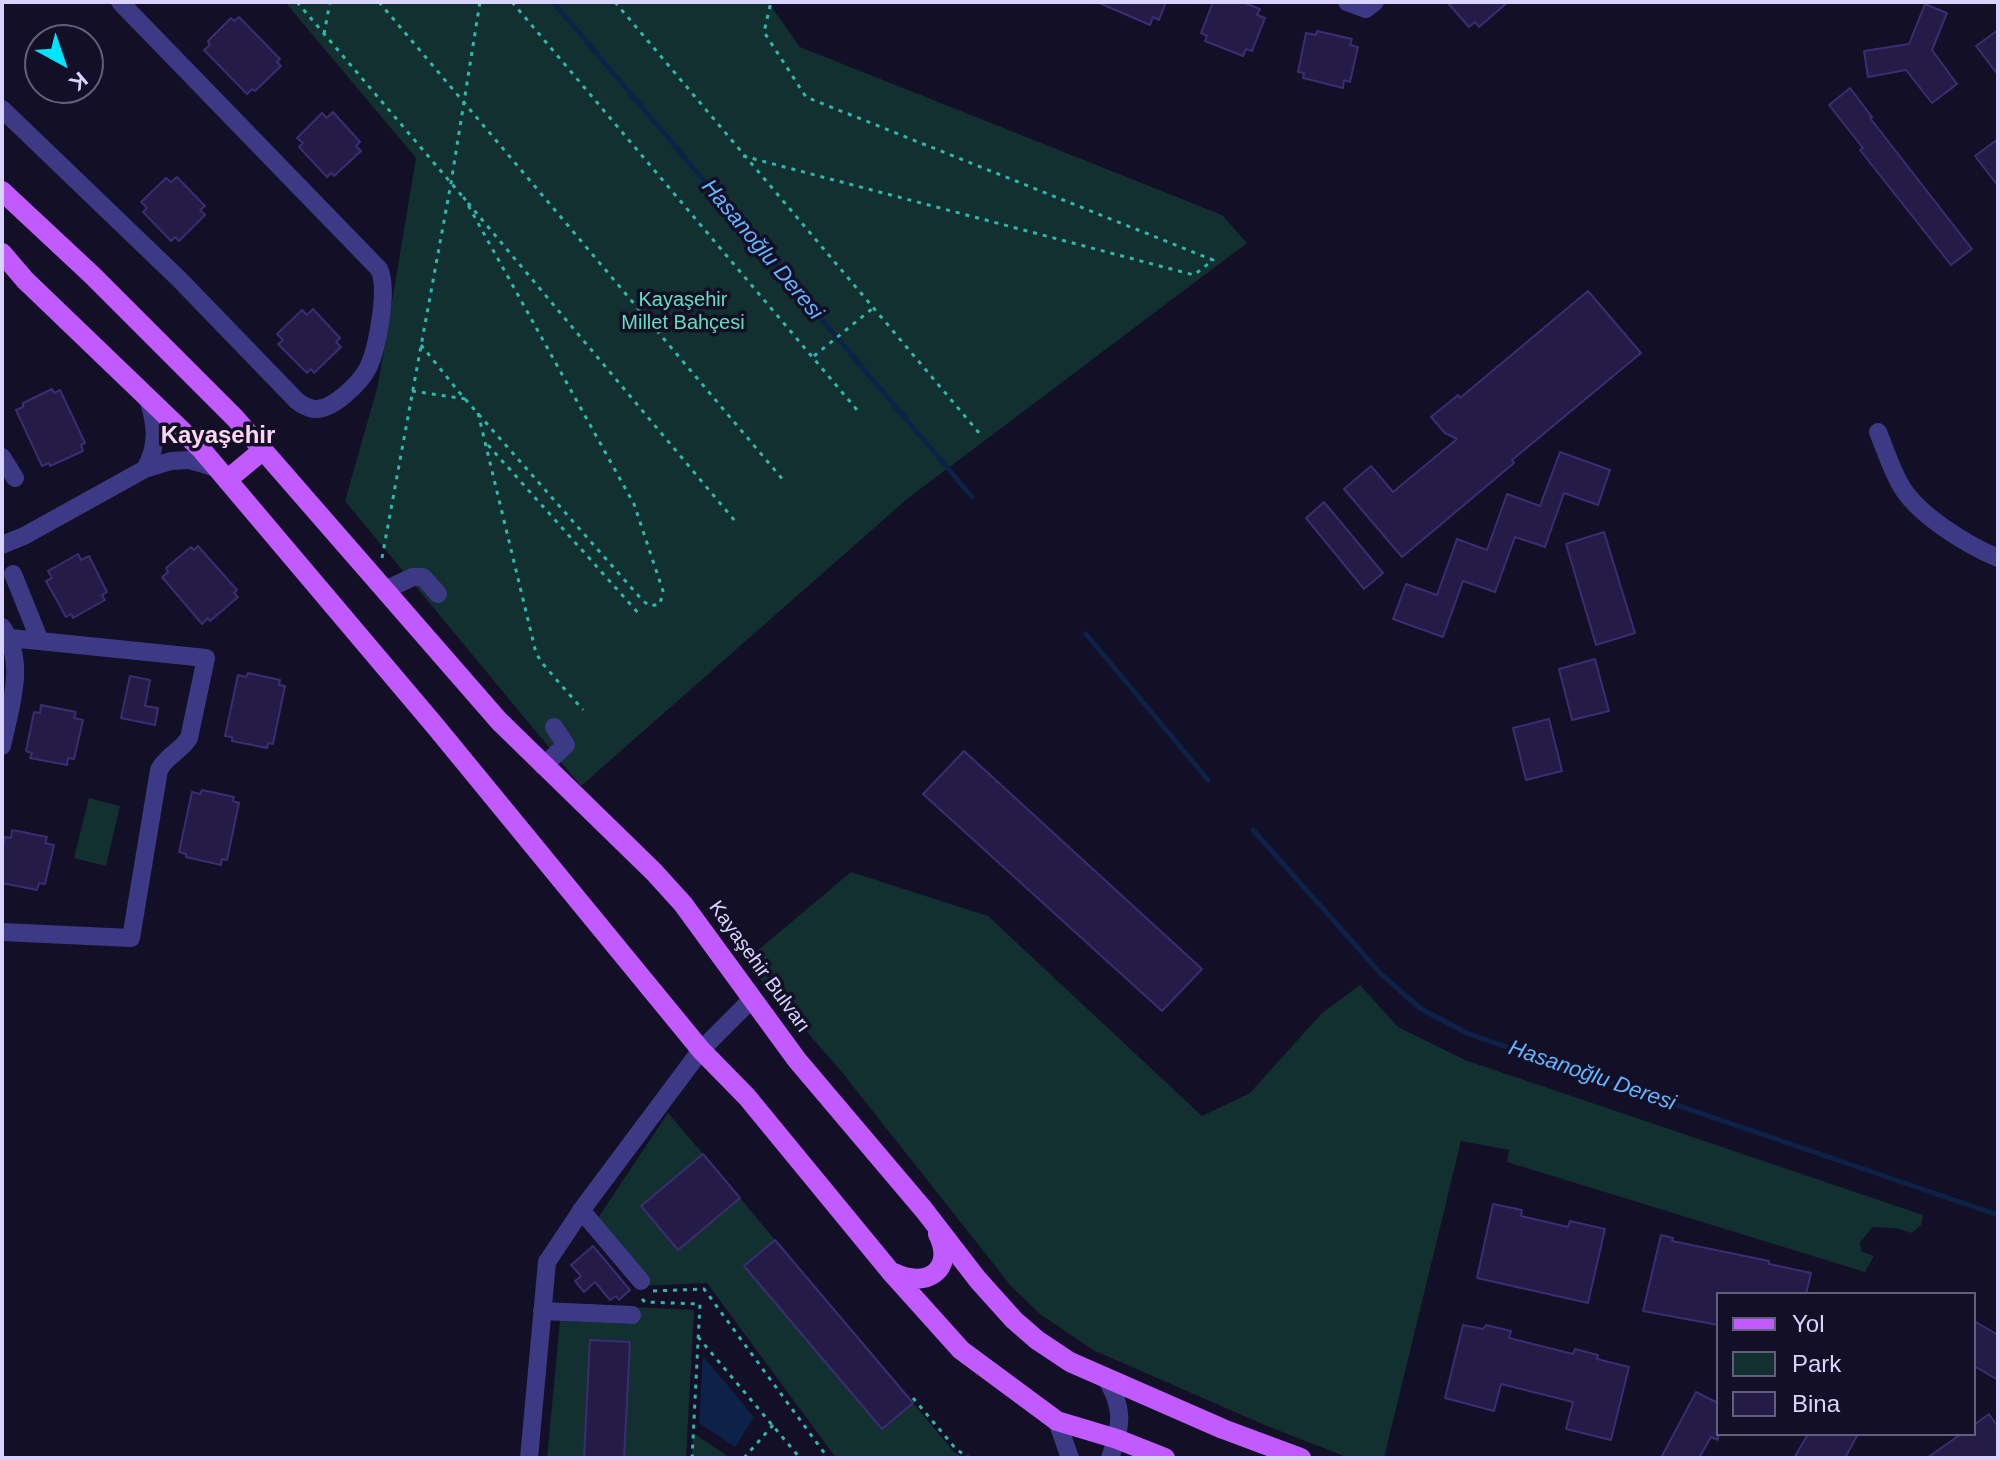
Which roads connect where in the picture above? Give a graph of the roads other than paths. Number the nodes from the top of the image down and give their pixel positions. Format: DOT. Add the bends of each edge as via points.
graph roads {
  1 [pos="120,2"];
  2 [pos="1347,2"];
  3 [pos="1375,2"];
  4 [pos="2,109"];
  5 [pos="2,191"];
  6 [pos="2,253"];
  7 [pos="147,396"];
  8 [pos="1878,432"];
  9 [pos="263,450"];
  10 [pos="2,457"];
  11 [pos="145,469"];
  12 [pos="222,474"];
  13 [pos="15,478"];
  14 [pos="2,545"];
  15 [pos="1998,558"];
  16 [pos="13,574"];
  17 [pos="381,586"];
  18 [pos="438,594"];
  19 [pos="6,632"];
  20 [pos="40,641"];
  21 [pos="5,720"];
  22 [pos="554,727"];
  23 [pos="2,746"];
  24 [pos="543,766"];
  25 [pos="2,932"];
  26 [pos="752,999"];
  27 [pos="701,1050"];
  28 [pos="581,1210"];
  29 [pos="924,1210"];
  30 [pos="890,1271"];
  31 [pos="642,1288"];
  32 [pos="542,1311"];
  33 [pos="632,1315"];
  34 [pos="1106,1378"];
  35 [pos="1057,1421"];
  36 [pos="1113,1448"];
  37 [pos="529,1458"];
  38 [pos="1070,1458"];
  39 [pos="1165,1458"];
  40 [pos="1301,1458"];
  1 -- 4 [label="street" via="379,269 383,302 369,366 359,380 323,408 297,401"];
  2 -- 3 [label="street" via="1366,9"];
  5 -- 9 [label="main road, Kayaşehir Bulvarı"];
  6 -- 7 [label="main road"];
  7 -- 11 [label="street" via="156,439"];
  7 -- 12 [label="main road"];
  8 -- 15 [label="street" via="1901,486 1920,508"];
  9 -- 12 [label="main road"];
  9 -- 17 [label="main road, Kayaşehir Bulvarı"];
  10 -- 13 [label="street"];
  11 -- 12 [label="street" via="190,460"];
  11 -- 14 [label="street"];
  12 -- 27 [label="main road"];
  16 -- 20 [label="street"];
  17 -- 18 [label="street" via="423,577"];
  17 -- 24 [label="main road, Kayaşehir Bulvarı"];
  19 -- 20 [label="street"];
  19 -- 21 [label="street" via="16,670"];
  20 -- 25 [label="street" via="206,658 189,738 159,770 131,938"];
  21 -- 23 [label="street"];
  22 -- 24 [label="street" via="566,745"];
  24 -- 26 [label="main road, Kayaşehir Bulvarı" via="683,904"];
  26 -- 27 [label="street"];
  26 -- 29 [label="main road, Kayaşehir Bulvarı"];
  27 -- 28 [label="street"];
  27 -- 30 [label="main road" via="747,1097"];
  28 -- 31 [label="street"];
  28 -- 32 [label="street" via="547,1262"];
  29 -- 30 [label="main road" via="944,1248 940,1268 924,1280 909,1281"];
  29 -- 34 [label="main road, Kayaşehir Bulvarı" via="1014,1320 1070,1362"];
  30 -- 35 [label="main road" via="961,1350"];
  32 -- 33 [label="street"];
  32 -- 37 [label="street"];
  34 -- 36 [label="street" via="1118,1398 1120,1417"];
  34 -- 40 [label="main road, Kayaşehir Bulvarı"];
  35 -- 36 [label="main road"];
  35 -- 38 [label="street"];
  36 -- 39 [label="main road"];
}
